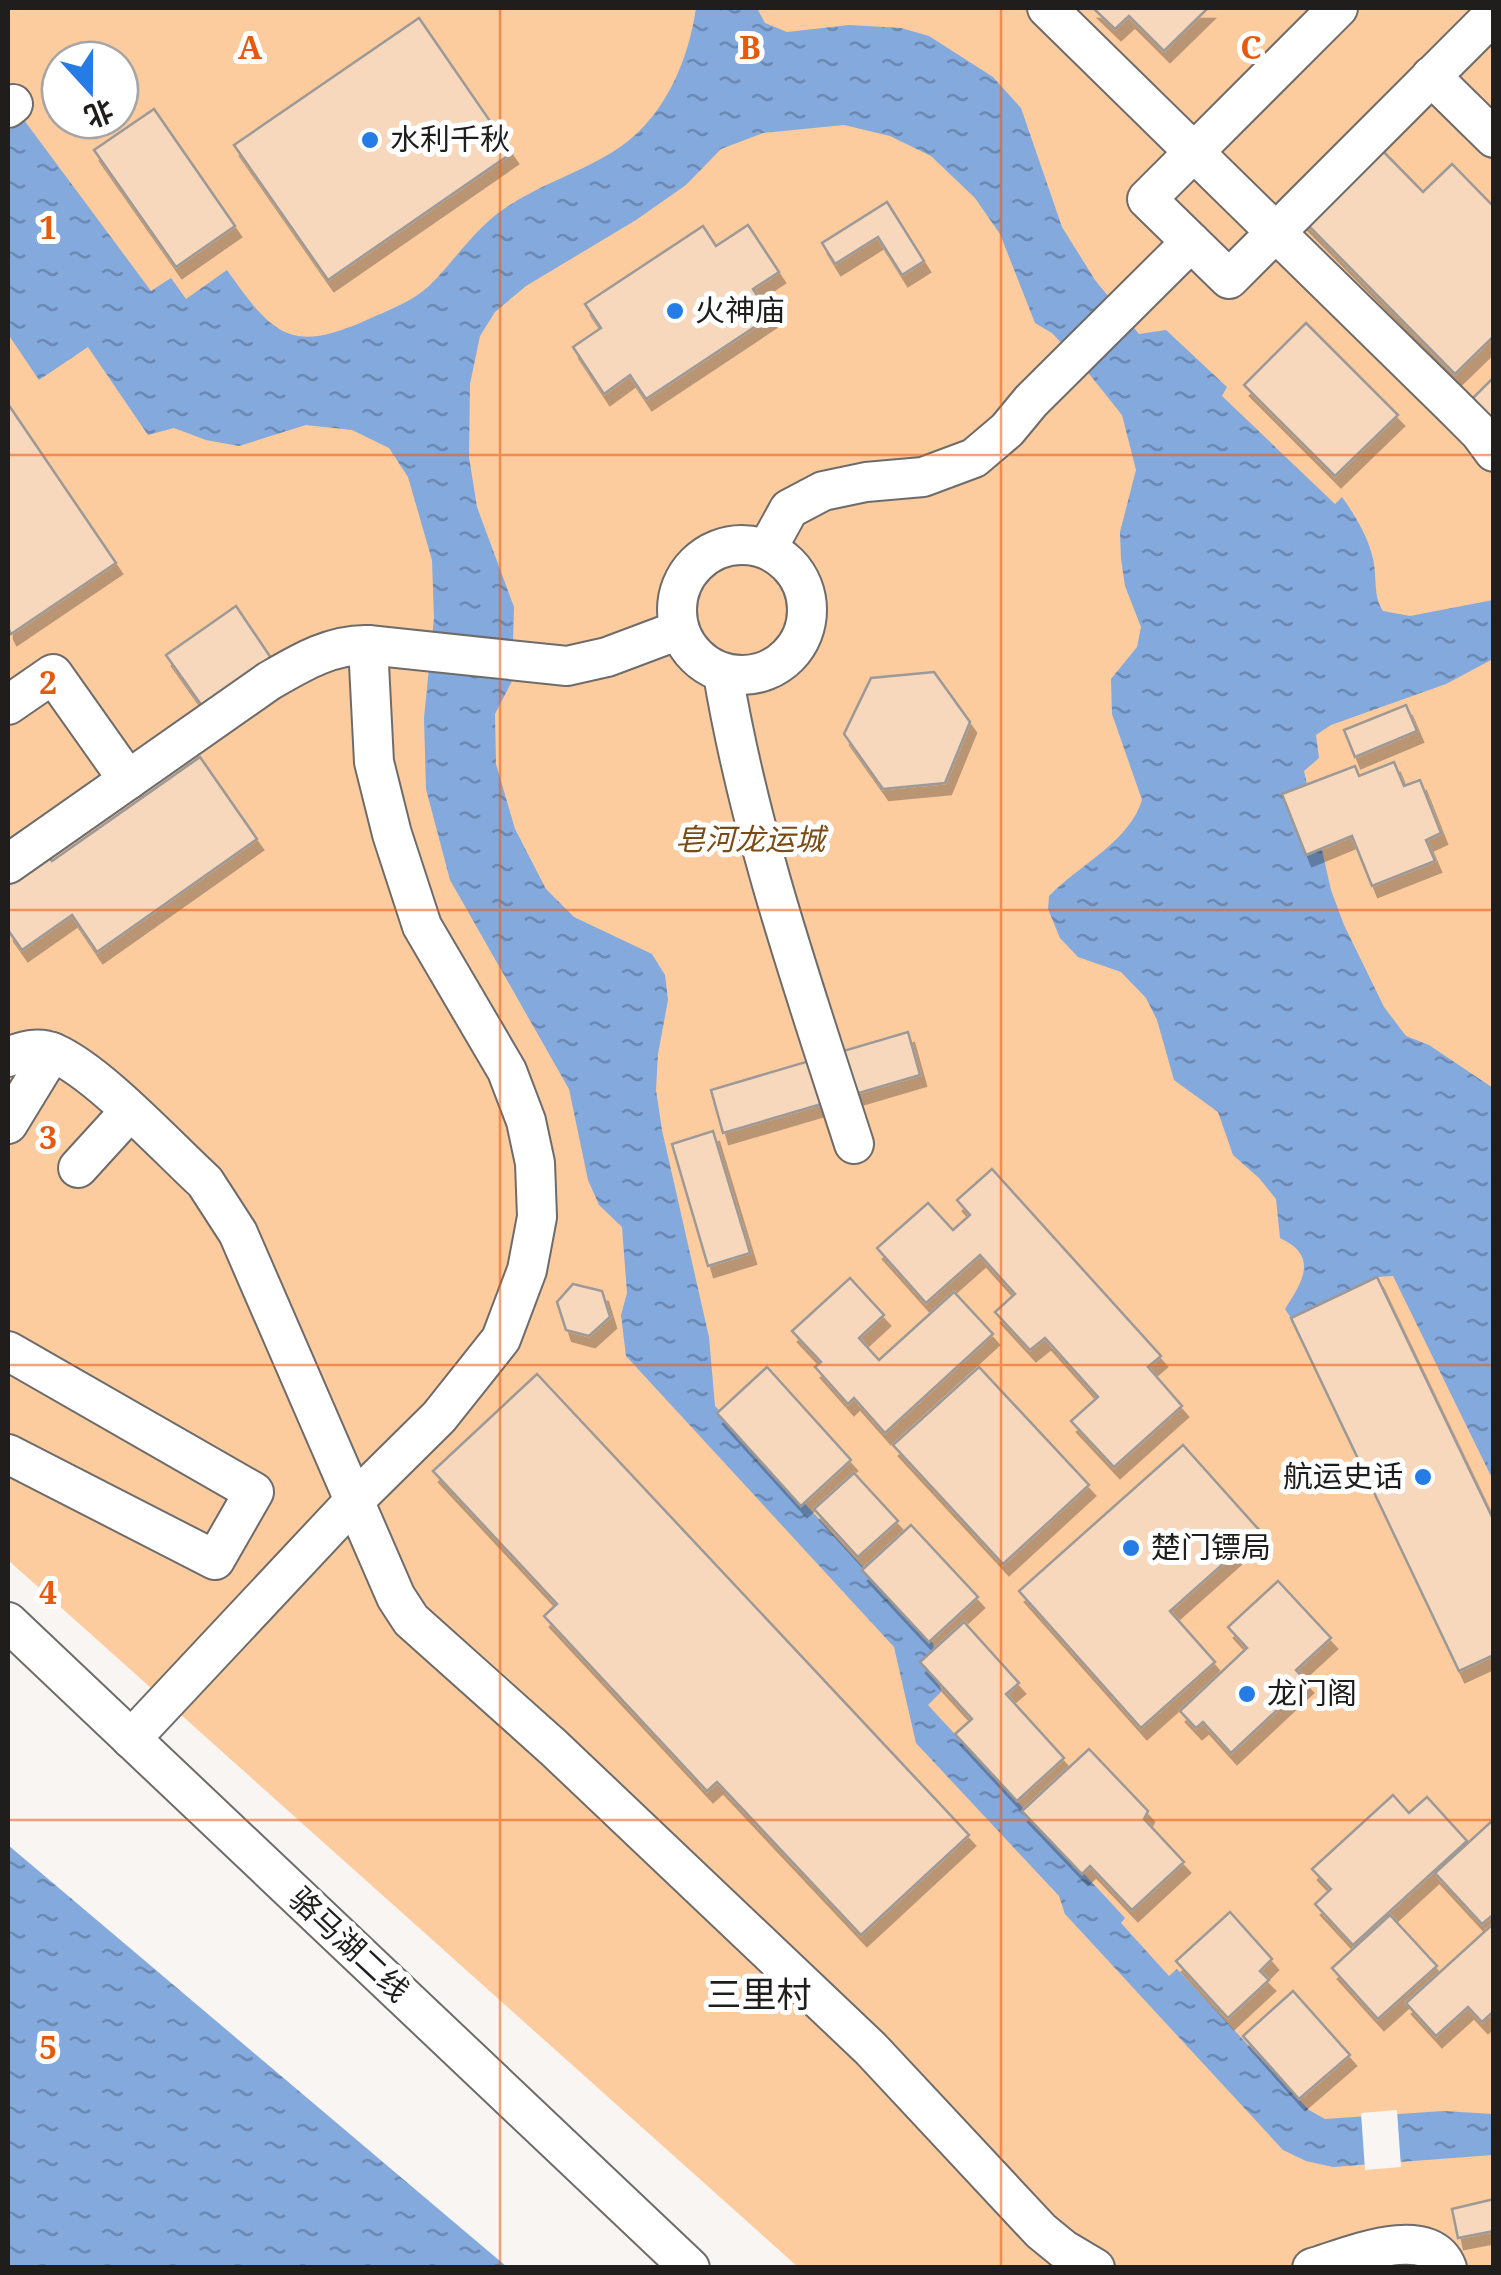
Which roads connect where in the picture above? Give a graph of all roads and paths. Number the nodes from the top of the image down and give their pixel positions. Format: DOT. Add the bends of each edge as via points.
graph roads {
  1 [pos="1046,8"];
  2 [pos="1338,8"];
  3 [pos="1494,14"];
  4 [pos="1431,76"];
  5 [pos="1494,138"];
  6 [pos="1193,152"];
  7 [pos="1275,232"];
  8 [pos="1191,242"];
  9 [pos="1494,452"];
  10 [pos="767,549"];
  11 [pos="679,630"];
  12 [pos="368,645"];
  13 [pos="723,674"];
  14 [pos="8,706"];
  15 [pos="128,780"];
  16 [pos="8,864"];
  17 [pos="52,1052"];
  18 [pos="8,1057"];
  19 [pos="128,1112"];
  20 [pos="10,1119"];
  21 [pos="854,1144"];
  22 [pos="78,1168"];
  23 [pos="8,1352"];
  24 [pos="8,1454"];
  25 [pos="354,1501"];
  26 [pos="8,1622"];
  27 [pos="132,1739"];
  28 [pos="690,2268"];
  29 [pos="1095,2268"];
  30 [pos="1312,2268"];
  31 [pos="1447,2268"];
  1 -- 6 [label="street"];
  2 -- 6 [label="street"];
  3 -- 4 [label="street"];
  4 -- 5 [label="street"];
  4 -- 7 [label="street"];
  6 -- 7 [label="street"];
  6 -- 8 [label="street" via="1147,199"];
  7 -- 8 [label="street" via="1229,279"];
  7 -- 9 [label="street"];
  8 -- 10 [label="street" via="974,458 923,477 823,491 789,510"];
  10 -- 11 [label="street" via="746,544 706,555 680,588"];
  10 -- 13 [label="street" via="800,578 807,599 804,632 786,660 767,672"];
  11 -- 12 [label="street" via="566,666"];
  11 -- 13 [label="street" via="688,649"];
  12 -- 15 [label="street" via="310,658 269,681"];
  12 -- 25 [label="street" via="374,762 392,834 422,926 507,1071 526,1121 537,1217 527,1270 501,1340 439,1417"];
  13 -- 21 [label="street" via="737,759 779,911"];
  14 -- 15 [label="street" via="53,674"];
  15 -- 16 [label="street"];
  17 -- 18 [label="street" via="32,1049"];
  17 -- 19 [label="street"];
  17 -- 20 [label="street"];
  19 -- 22 [label="street"];
  19 -- 25 [label="street" via="220,1201"];
  23 -- 24 [label="street" via="254,1492 215,1560"];
  25 -- 27 [label="street"];
  25 -- 29 [label="street" via="411,1620 871,2049 1041,2231"];
  26 -- 27 [label="street, 骆马湖二线"];
  27 -- 28 [label="street, 骆马湖二线"];
  30 -- 31 [label="street" via="1417,2244 1432,2248"];
}
